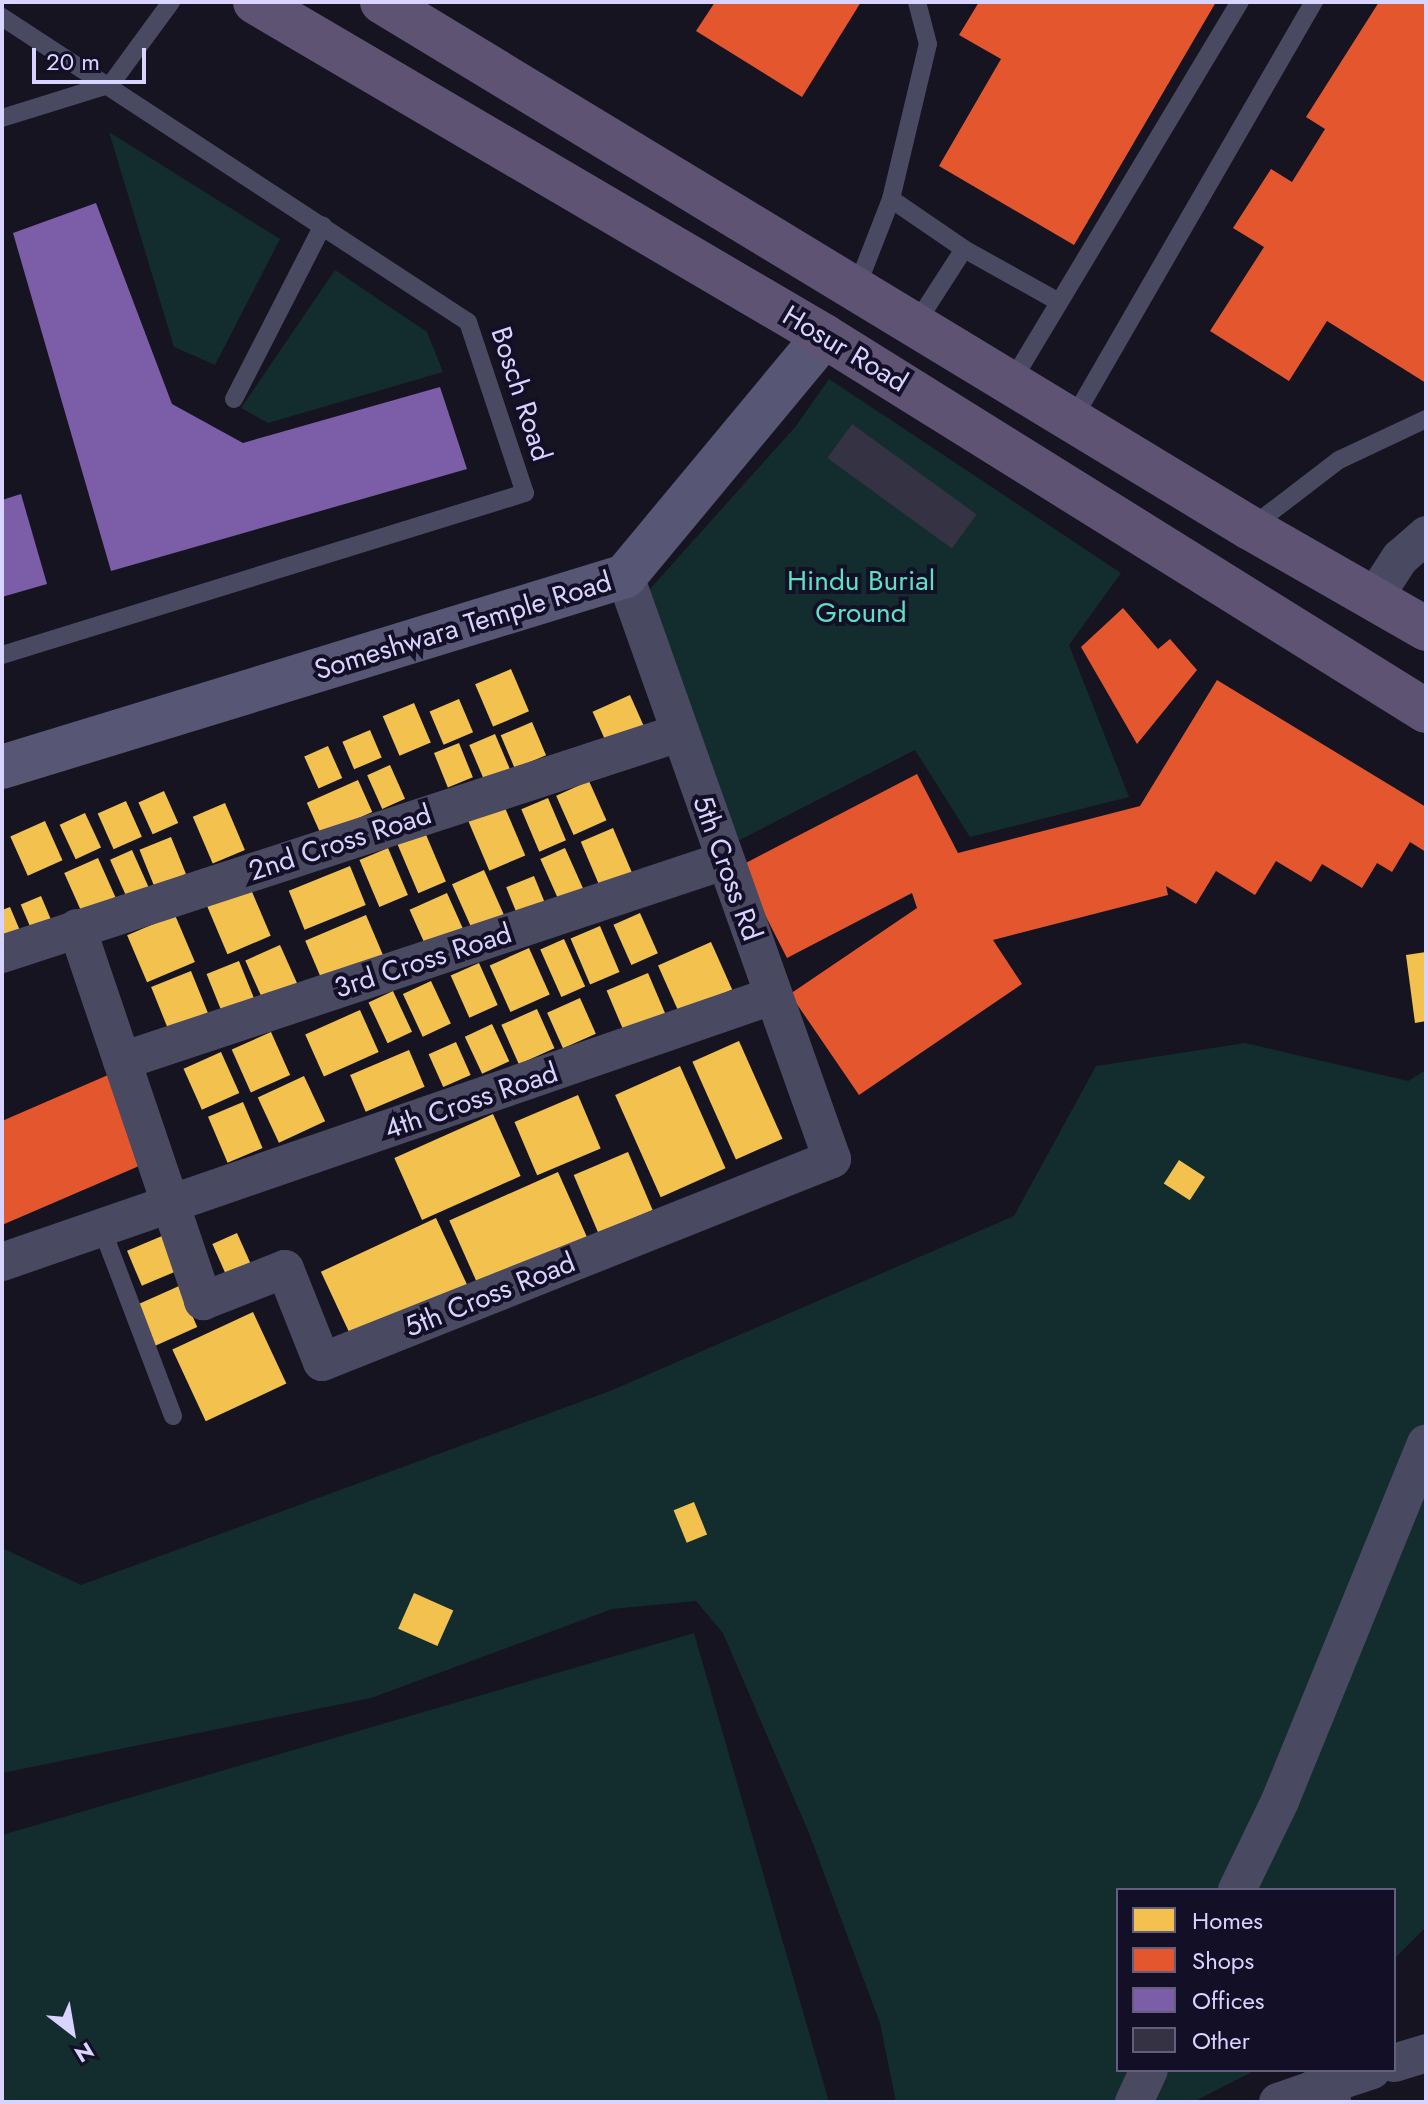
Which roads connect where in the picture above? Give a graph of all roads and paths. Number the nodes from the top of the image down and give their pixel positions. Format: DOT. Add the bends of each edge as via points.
graph roads {
  1 [pos="9,2"];
  2 [pos="171,2"];
  3 [pos="255,2"];
  4 [pos="382,2"];
  5 [pos="917,2"];
  6 [pos="1240,2"];
  7 [pos="1314,2"];
  8 [pos="2,14"];
  9 [pos="111,84"];
  10 [pos="2,118"];
  11 [pos="891,199"];
  12 [pos="323,225"];
  13 [pos="964,249"];
  14 [pos="855,290"];
  15 [pos="1059,302"];
  16 [pos="915,325"];
  17 [pos="824,336"];
  18 [pos="1012,381"];
  19 [pos="234,399"];
  20 [pos="1073,419"];
  21 [pos="1426,419"];
  22 [pos="1250,528"];
  23 [pos="1426,535"];
  24 [pos="625,576"];
  25 [pos="1374,598"];
  26 [pos="1426,629"];
  27 [pos="2,655"];
  28 [pos="1426,711"];
  29 [pos="679,733"];
  30 [pos="2,767"];
  31 [pos="724,861"];
  32 [pos="77,928"];
  33 [pos="2,954"];
  34 [pos="772,996"];
  35 [pos="122,1061"];
  36 [pos="832,1159"];
  37 [pos="171,1207"];
  38 [pos="102,1229"];
  39 [pos="2,1262"];
  40 [pos="173,1416"];
  41 [pos="1426,1444"];
  42 [pos="1238,1888"];
  43 [pos="1426,2053"];
  44 [pos="1396,2062"];
  45 [pos="1148,2072"];
  46 [pos="1367,2072"];
  47 [pos="1308,2098"];
  48 [pos="1134,2102"];
  1 -- 8 [label="lane"];
  2 -- 9 [label="lane"];
  3 -- 17 [label="main road, Hosur Road"];
  4 -- 14 [label="main road, Hosur Road"];
  5 -- 11 [label="lane" via="928,44"];
  6 -- 15 [label="lane"];
  7 -- 20 [label="lane"];
  8 -- 9 [label="lane, Bosch Road"];
  9 -- 10 [label="lane"];
  9 -- 12 [label="lane, Bosch Road"];
  11 -- 13 [label="lane"];
  11 -- 14 [label="lane"];
  12 -- 19 [label="lane"];
  12 -- 27 [label="lane, Bosch Road" via="468,322 525,493"];
  13 -- 15 [label="lane"];
  13 -- 16 [label="lane"];
  14 -- 16 [label="main road, Hosur Road"];
  15 -- 18 [label="lane"];
  16 -- 18 [label="main road, Hosur Road"];
  17 -- 24 [label="street, Someshwara Temple Road"];
  17 -- 28 [label="main road, Hosur Road"];
  18 -- 20 [label="main road, Hosur Road"];
  20 -- 22 [label="main road, Hosur Road"];
  21 -- 22 [label="lane" via="1339,460"];
  22 -- 25 [label="main road, Hosur Road"];
  23 -- 25 [label="street" via="1400,558"];
  24 -- 29 [label="street, 5th Cross Rd"];
  24 -- 30 [label="street, Someshwara Temple Road"];
  25 -- 26 [label="main road, Hosur Road"];
  29 -- 31 [label="street, 5th Cross Rd"];
  29 -- 32 [label="street, 2nd Cross Road"];
  31 -- 34 [label="street, 5th Cross Rd"];
  31 -- 35 [label="street, 3rd Cross Road"];
  32 -- 33 [label="street, 2nd Cross Road"];
  32 -- 35 [label="street"];
  34 -- 36 [label="street, 5th Cross Rd"];
  34 -- 37 [label="street, 4th Cross Road"];
  35 -- 37 [label="street"];
  36 -- 37 [label="street, 5th Cross Road" via="322,1362 285,1269 203,1301"];
  37 -- 38 [label="street, 4th Cross Road"];
  38 -- 39 [label="street, 4th Cross Road"];
  38 -- 40 [label="lane"];
  41 -- 42 [label="street" via="1280,1801"];
  43 -- 44 [label="street"];
  45 -- 48 [label="street"];
  46 -- 47 [label="street"];
}
